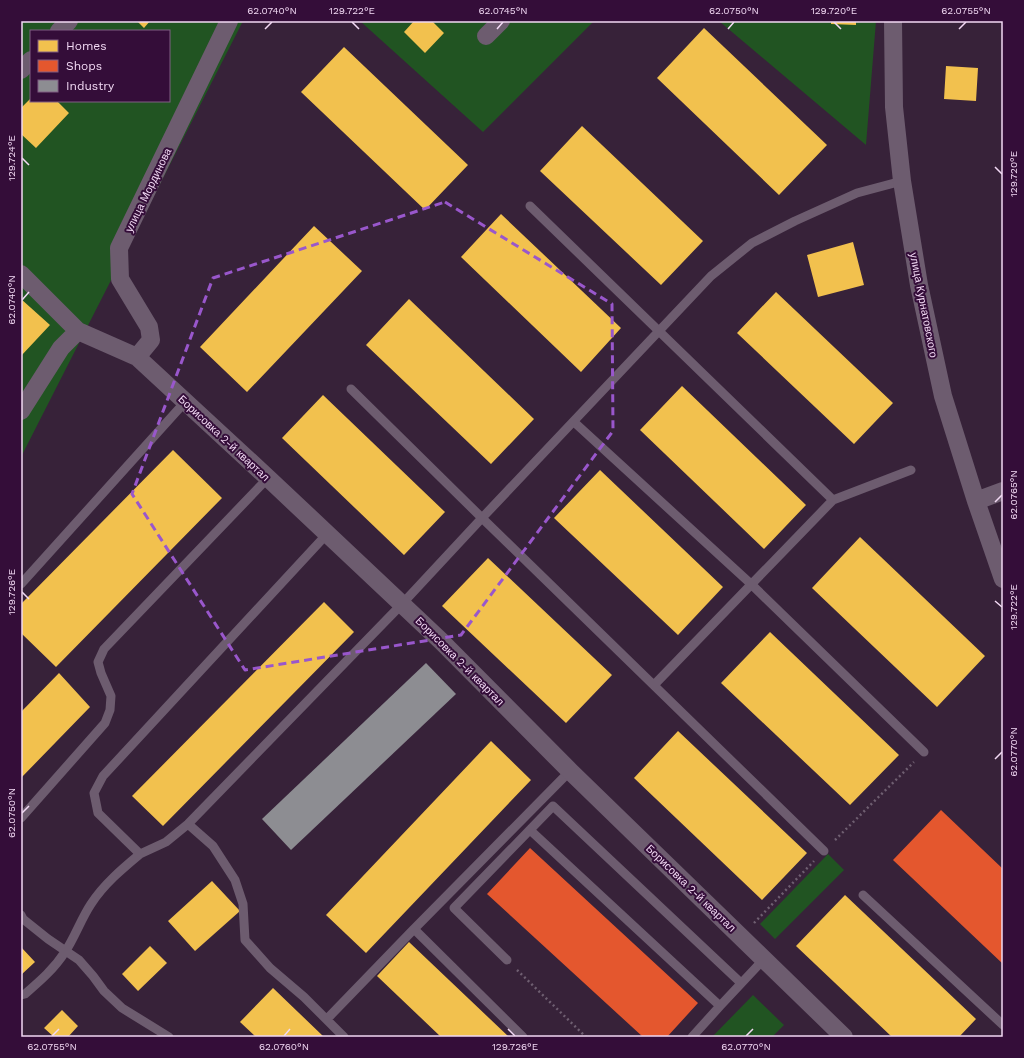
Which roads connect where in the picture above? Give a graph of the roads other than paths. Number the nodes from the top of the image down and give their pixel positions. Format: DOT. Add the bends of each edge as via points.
graph roads {
  1 [pos="69,21"];
  2 [pos="229,21"];
  3 [pos="501,21"];
  4 [pos="893,21"];
  5 [pos="60,30"];
  6 [pos="486,36"];
  7 [pos="30,61"];
  8 [pos="21,70"];
  9 [pos="902,181"];
  10 [pos="530,206"];
  11 [pos="21,274"];
  12 [pos="78,330"];
  13 [pos="658,331"];
  14 [pos="137,357"];
  15 [pos="351,390"];
  16 [pos="185,402"];
  17 [pos="21,411"];
  18 [pos="574,422"];
  19 [pos="911,470"];
  20 [pos="268,478"];
  21 [pos="1003,491"];
  22 [pos="834,500"];
  23 [pos="976,501"];
  24 [pos="482,518"];
  25 [pos="327,534"];
  26 [pos="1003,579"];
  27 [pos="21,584"];
  28 [pos="751,584"];
  29 [pos="402,604"];
  30 [pos="654,685"];
  31 [pos="924,752"];
  32 [pos="570,771"];
  33 [pos="21,818"];
  34 [pos="188,824"];
  35 [pos="530,830"];
  36 [pos="824,851"];
  37 [pos="140,854"];
  38 [pos="863,895"];
  39 [pos="21,915"];
  40 [pos="414,929"];
  41 [pos="65,952"];
  42 [pos="764,959"];
  43 [pos="507,960"];
  44 [pos="741,983"];
  45 [pos="21,995"];
  46 [pos="720,1006"];
  47 [pos="326,1019"];
  48 [pos="1003,1025"];
  49 [pos="169,1037"];
  50 [pos="344,1037"];
  51 [pos="523,1037"];
  52 [pos="692,1037"];
  53 [pos="844,1037"];
  1 -- 5 [label="street"];
  2 -- 14 [label="street, улица Мординова" via="120,248 120,279 149,327 151,340"];
  3 -- 6 [label="street"];
  4 -- 9 [label="street, улица Курнатовского" via="894,107"];
  7 -- 8 [label="street"];
  9 -- 13 [label="lane" via="857,193 752,243 711,276"];
  9 -- 23 [label="street, улица Курнатовского" via="919,285 943,396"];
  10 -- 13 [label="lane"];
  11 -- 12 [label="street, Борисовка 2-й квартал"];
  12 -- 14 [label="street, Борисовка 2-й квартал"];
  12 -- 17 [label="street" via="61,348"];
  13 -- 18 [label="lane"];
  13 -- 22 [label="lane"];
  14 -- 16 [label="street, Борисовка 2-й квартал"];
  15 -- 24 [label="lane"];
  16 -- 20 [label="street, Борисовка 2-й квартал"];
  16 -- 27 [label="lane"];
  18 -- 24 [label="lane"];
  18 -- 28 [label="lane"];
  19 -- 22 [label="lane"];
  20 -- 25 [label="street, Борисовка 2-й квартал"];
  20 -- 33 [label="lane" via="104,649 98,662 111,696 110,710 105,723"];
  21 -- 23 [label="street"];
  22 -- 28 [label="lane"];
  23 -- 26 [label="street, улица Курнатовского"];
  24 -- 29 [label="lane"];
  24 -- 30 [label="lane"];
  25 -- 29 [label="street, Борисовка 2-й квартал"];
  25 -- 37 [label="lane" via="103,776 94,793 98,813"];
  28 -- 30 [label="lane"];
  28 -- 31 [label="lane"];
  29 -- 32 [label="street, Борисовка 2-й квартал"];
  29 -- 34 [label="lane"];
  30 -- 36 [label="lane"];
  32 -- 40 [label="lane"];
  32 -- 42 [label="street, Борисовка 2-й квартал"];
  34 -- 37 [label="lane" via="166,842"];
  34 -- 47 [label="lane" via="213,846 235,880 243,904 245,940 270,968"];
  35 -- 43 [label="lane" via="454,908"];
  35 -- 44 [label="lane" via="554,806"];
  35 -- 46 [label="lane"];
  37 -- 41 [label="lane" via="112,878 92,903"];
  38 -- 48 [label="lane"];
  39 -- 41 [label="lane"];
  40 -- 47 [label="lane"];
  40 -- 51 [label="lane"];
  41 -- 45 [label="lane" via="50,973"];
  41 -- 49 [label="lane" via="79,960 104,991 122,1008"];
  42 -- 44 [label="lane"];
  42 -- 53 [label="street, Борисовка 2-й квартал"];
  44 -- 46 [label="lane"];
  46 -- 52 [label="lane"];
  47 -- 50 [label="lane"];
}
